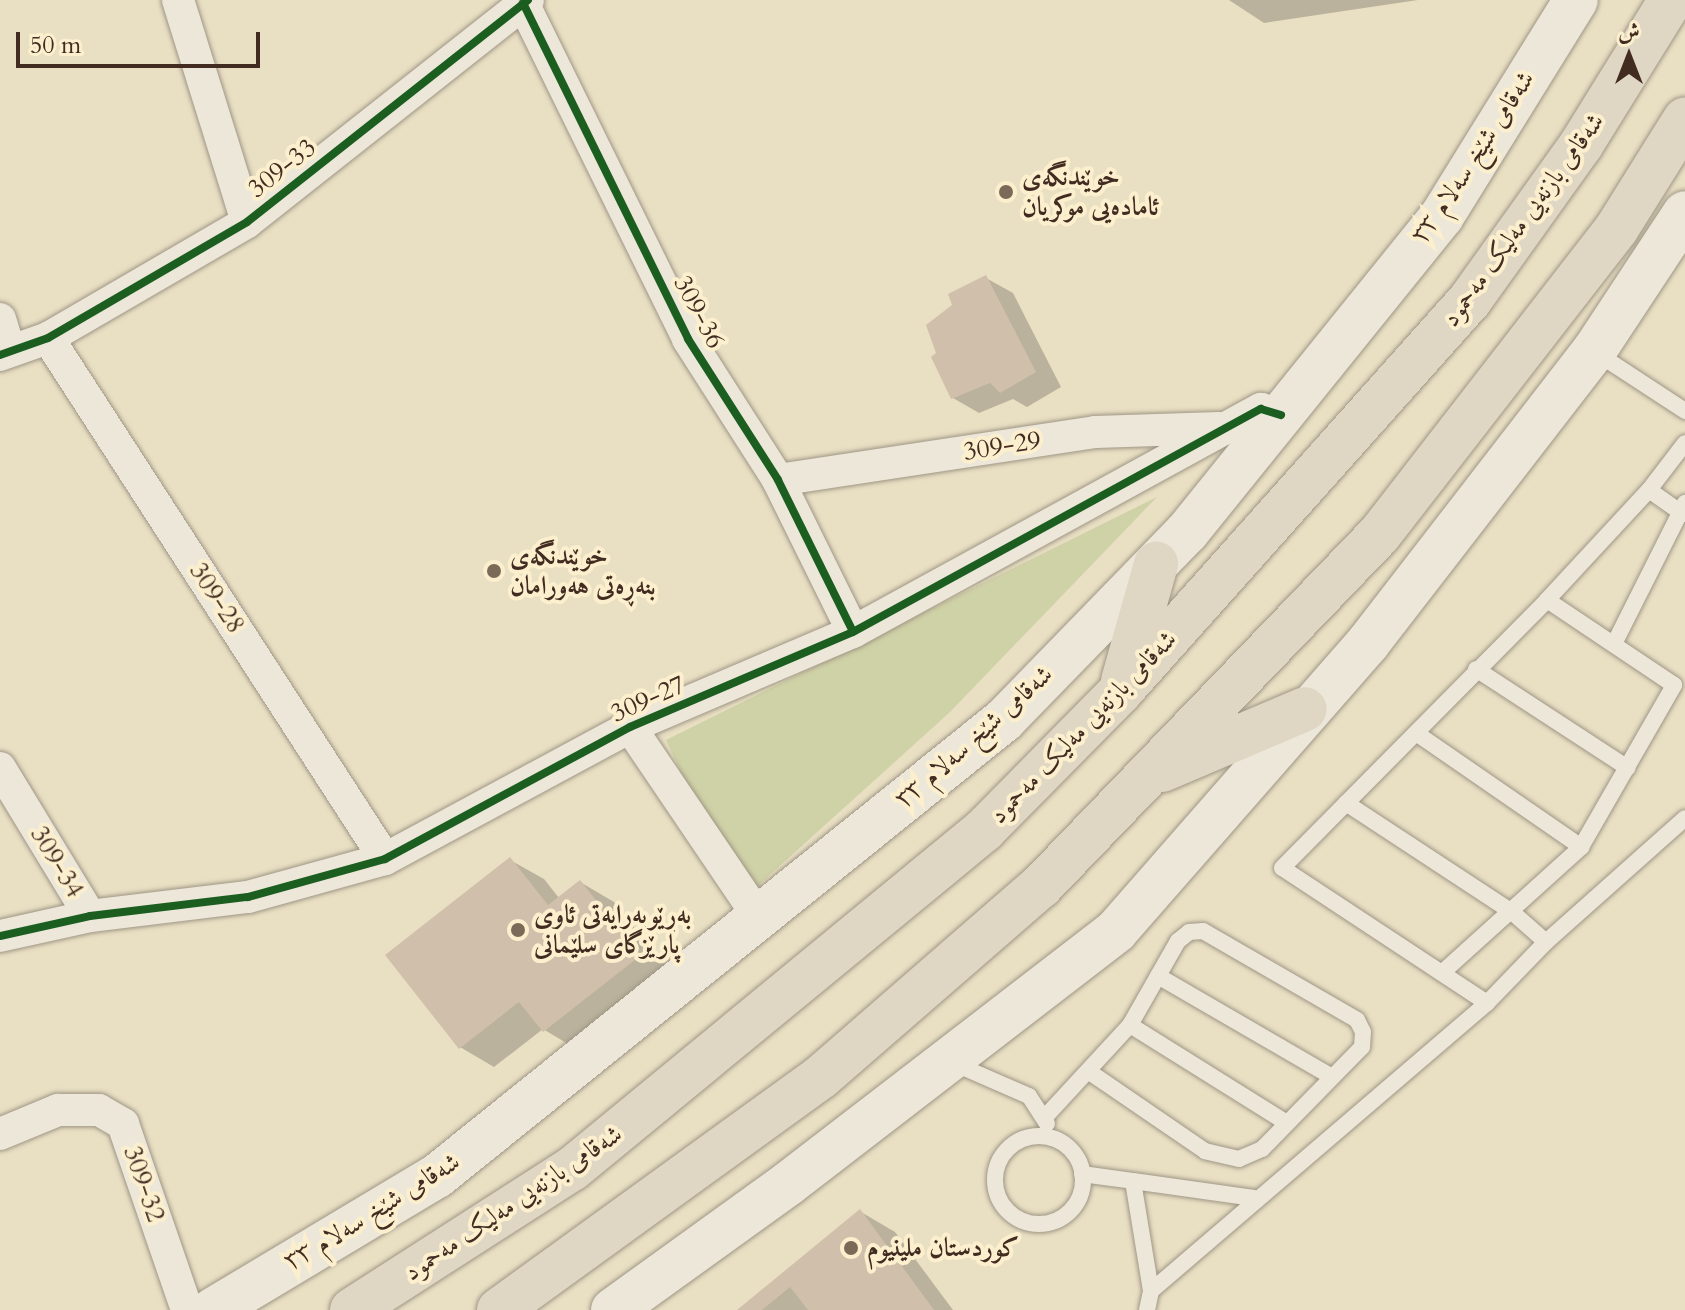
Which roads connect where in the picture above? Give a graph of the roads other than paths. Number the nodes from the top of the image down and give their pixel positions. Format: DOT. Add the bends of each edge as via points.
graph roads {
  1 [pos="178,0"];
  2 [pos="1576,0"];
  3 [pos="1671,0"];
  4 [pos="525,1"];
  5 [pos="1685,119"];
  6 [pos="1685,213"];
  7 [pos="247,222"];
  8 [pos="48,338"];
  9 [pos="3,340"];
  10 [pos="1594,351"];
  11 [pos="1685,411"];
  12 [pos="1281,415"];
  13 [pos="1227,428"];
  14 [pos="1685,443"];
  15 [pos="778,480"];
  16 [pos="1649,490"];
  17 [pos="1684,508"];
  18 [pos="1156,564"];
  19 [pos="1547,600"];
  20 [pos="853,632"];
  21 [pos="1614,644"];
  22 [pos="1476,669"];
  23 [pos="1120,692"];
  24 [pos="1305,709"];
  25 [pos="630,727"];
  26 [pos="1416,733"];
  27 [pos="0,768"];
  28 [pos="1628,768"];
  29 [pos="1145,778"];
  30 [pos="1346,803"];
  31 [pos="1685,818"];
  32 [pos="1581,847"];
  33 [pos="385,859"];
  34 [pos="1512,912"];
  35 [pos="90,916"];
  36 [pos="760,919"];
  37 [pos="0,936"];
  38 [pos="1546,942"];
  39 [pos="1444,971"];
  40 [pos="1158,976"];
  41 [pos="1487,1003"];
  42 [pos="1130,1025"];
  43 [pos="948,1061"];
  44 [pos="1091,1073"];
  45 [pos="1332,1077"];
  46 [pos="1046,1116"];
  47 [pos="1287,1123"];
  48 [pos="0,1134"];
  49 [pos="1049,1137"];
  50 [pos="1082,1174"];
  51 [pos="1133,1181"];
  52 [pos="1254,1198"];
  53 [pos="1151,1291"];
  54 [pos="187,1310"];
  55 [pos="213,1310"];
  56 [pos="352,1310"];
  57 [pos="499,1310"];
  58 [pos="613,1310"];
  59 [pos="1147,1310"];
  1 -- 7 [label="street"];
  2 -- 12 [label="main road, شەقامی شێخ سەلام ٣٣" via="1442,216"];
  3 -- 23 [label="highway, شەقامی بازنەیی مەلیک مەحمود" via="1581,145 1470,300"];
  4 -- 7 [label="street, 309-33"];
  4 -- 15 [label="street, 309-36" via="688,339"];
  5 -- 29 [label="highway" via="1607,241 1379,535"];
  6 -- 10 [label="main road"];
  7 -- 8 [label="street, 309-33"];
  8 -- 9 [label="street, 309-33"];
  8 -- 33 [label="street, 309-28"];
  10 -- 11 [label="lane"];
  10 -- 24 [label="main road" via="1368,643"];
  12 -- 13 [label="street, 309-27" via="1261,409"];
  12 -- 18 [label="main road, شەقامی شێخ سەلام ٣٣"];
  13 -- 15 [label="street, 309-29" via="1095,432"];
  13 -- 20 [label="street, 309-27"];
  14 -- 16 [label="lane"];
  15 -- 20 [label="street, 309-36"];
  16 -- 17 [label="lane"];
  16 -- 19 [label="lane"];
  17 -- 21 [label="lane"];
  18 -- 23 [label="highway"];
  18 -- 36 [label="main road, شەقامی شێخ سەلام ٣٣" via="1004,720"];
  19 -- 21 [label="lane"];
  19 -- 22 [label="lane"];
  20 -- 25 [label="street, 309-27"];
  21 -- 28 [label="lane" via="1674,685"];
  22 -- 26 [label="lane"];
  22 -- 28 [label="lane"];
  23 -- 56 [label="highway, شەقامی بازنەیی مەلیک مەحمود" via="984,830 717,1055 572,1169"];
  24 -- 29 [label="highway"];
  24 -- 43 [label="main road" via="1116,931"];
  25 -- 33 [label="street, 309-27"];
  25 -- 36 [label="street"];
  26 -- 30 [label="lane"];
  26 -- 32 [label="lane"];
  27 -- 35 [label="street, 309-34"];
  28 -- 32 [label="lane"];
  29 -- 57 [label="highway" via="1041,886 821,1077"];
  30 -- 34 [label="lane"];
  30 -- 39 [label="lane" via="1282,868"];
  31 -- 38 [label="lane"];
  32 -- 34 [label="lane"];
  33 -- 35 [label="street, 309-27" via="248,897"];
  34 -- 38 [label="lane"];
  34 -- 39 [label="lane"];
  35 -- 37 [label="street, 309-27"];
  36 -- 55 [label="main road, شەقامی شێخ سەلام ٣٣" via="437,1176"];
  38 -- 41 [label="lane"];
  39 -- 41 [label="lane"];
  40 -- 42 [label="lane"];
  40 -- 45 [label="lane"];
  40 -- 45 [label="lane" via="1178,941 1189,932 1203,931 1345,1013 1357,1020 1362,1047"];
  41 -- 52 [label="lane"];
  42 -- 44 [label="lane"];
  42 -- 47 [label="lane"];
  43 -- 46 [label="lane" via="1006,1083 1029,1096"];
  43 -- 58 [label="main road"];
  44 -- 46 [label="lane"];
  44 -- 47 [label="lane" via="1205,1151 1239,1159 1262,1149"];
  45 -- 47 [label="lane"];
  46 -- 49 [label="lane"];
  48 -- 54 [label="street, 309-32" via="58,1110 99,1110 123,1124"];
  49 -- 50 [label="lane" via="1074,1152"];
  49 -- 50 [label="lane" via="1021,1140 1000,1159 995,1186 1007,1211 1033,1225 1062,1218 1081,1195"];
  50 -- 51 [label="lane"];
  51 -- 52 [label="lane"];
  51 -- 53 [label="lane"];
  52 -- 53 [label="lane"];
  53 -- 59 [label="lane"];
}
